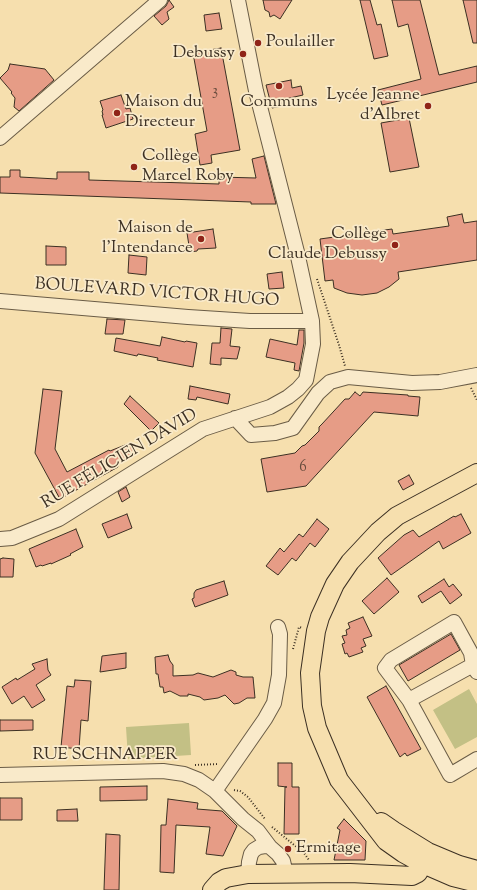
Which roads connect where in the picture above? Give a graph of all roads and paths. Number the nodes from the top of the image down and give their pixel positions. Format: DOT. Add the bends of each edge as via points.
graph roads {
  1 [pos="160,0"];
  2 [pos="238,0"];
  3 [pos="0,138"];
  4 [pos="0,300"];
  5 [pos="312,321"];
  6 [pos="477,376"];
  7 [pos="235,418"];
  8 [pos="477,473"];
  9 [pos="0,539"];
  10 [pos="278,627"];
  11 [pos="316,631"];
  12 [pos="293,650"];
  13 [pos="475,668"];
  14 [pos="409,700"];
  15 [pos="477,759"];
  16 [pos="0,775"];
  17 [pos="234,790"];
  18 [pos="215,791"];
  19 [pos="243,819"];
  20 [pos="270,847"];
  21 [pos="408,848"];
  22 [pos="254,850"];
  23 [pos="426,858"];
  24 [pos="310,860"];
  25 [pos="477,870"];
  26 [pos="350,873"];
  27 [pos="248,874"];
  28 [pos="286,874"];
  29 [pos="477,883"];
  30 [pos="212,890"];
  1 -- 3 [label="street"];
  2 -- 5 [label="street, RUE FÉLICIEN DAVID" via="256,91"];
  4 -- 5 [label="street, BOULEVARD VICTOR HUGO" via="188,317"];
  5 -- 7 [label="street, RUE FÉLICIEN DAVID" via="313,344 306,380 288,397 270,407"];
  6 -- 7 [label="street" via="412,384 348,377 330,382 318,392 293,428 275,433 251,435"];
  7 -- 9 [label="street, RUE FÉLICIEN DAVID" via="202,430 60,519 12,538"];
  8 -- 11 [label="main road" via="407,510 388,523 368,542 335,584"];
  10 -- 18 [label="street" via="279,674 274,703"];
  11 -- 12 [label="path" via="299,627"];
  11 -- 21 [label="main road" via="310,673 312,706 317,728 339,780 386,841"];
  13 -- 14 [label="street"];
  13 -- 14 [label="street" via="471,653 454,622 390,660 386,668"];
  14 -- 15 [label="street" via="450,775"];
  16 -- 18 [label="street, RUE SCHNAPPER" via="163,771 184,774"];
  17 -- 24 [label="path" via="248,797 275,830"];
  18 -- 19 [label="street, RUE SCHNAPPER"];
  19 -- 20 [label="street, RUE SCHNAPPER" via="258,831"];
  19 -- 22 [label="street, RUE SCHNAPPER"];
  20 -- 22 [label="street" via="258,847"];
  20 -- 28 [label="street, RUE SCHNAPPER" via="283,861"];
  21 -- 23 [label="main road"];
  21 -- 26 [label="main road" via="392,863 381,869"];
  22 -- 27 [label="street"];
  23 -- 25 [label="main road"];
  23 -- 26 [label="main road" via="418,873 412,876"];
  23 -- 29 [label="main road" via="453,877"];
  26 -- 28 [label="main road"];
  27 -- 28 [label="main road"];
  27 -- 30 [label="main road" via="226,878"];
}
